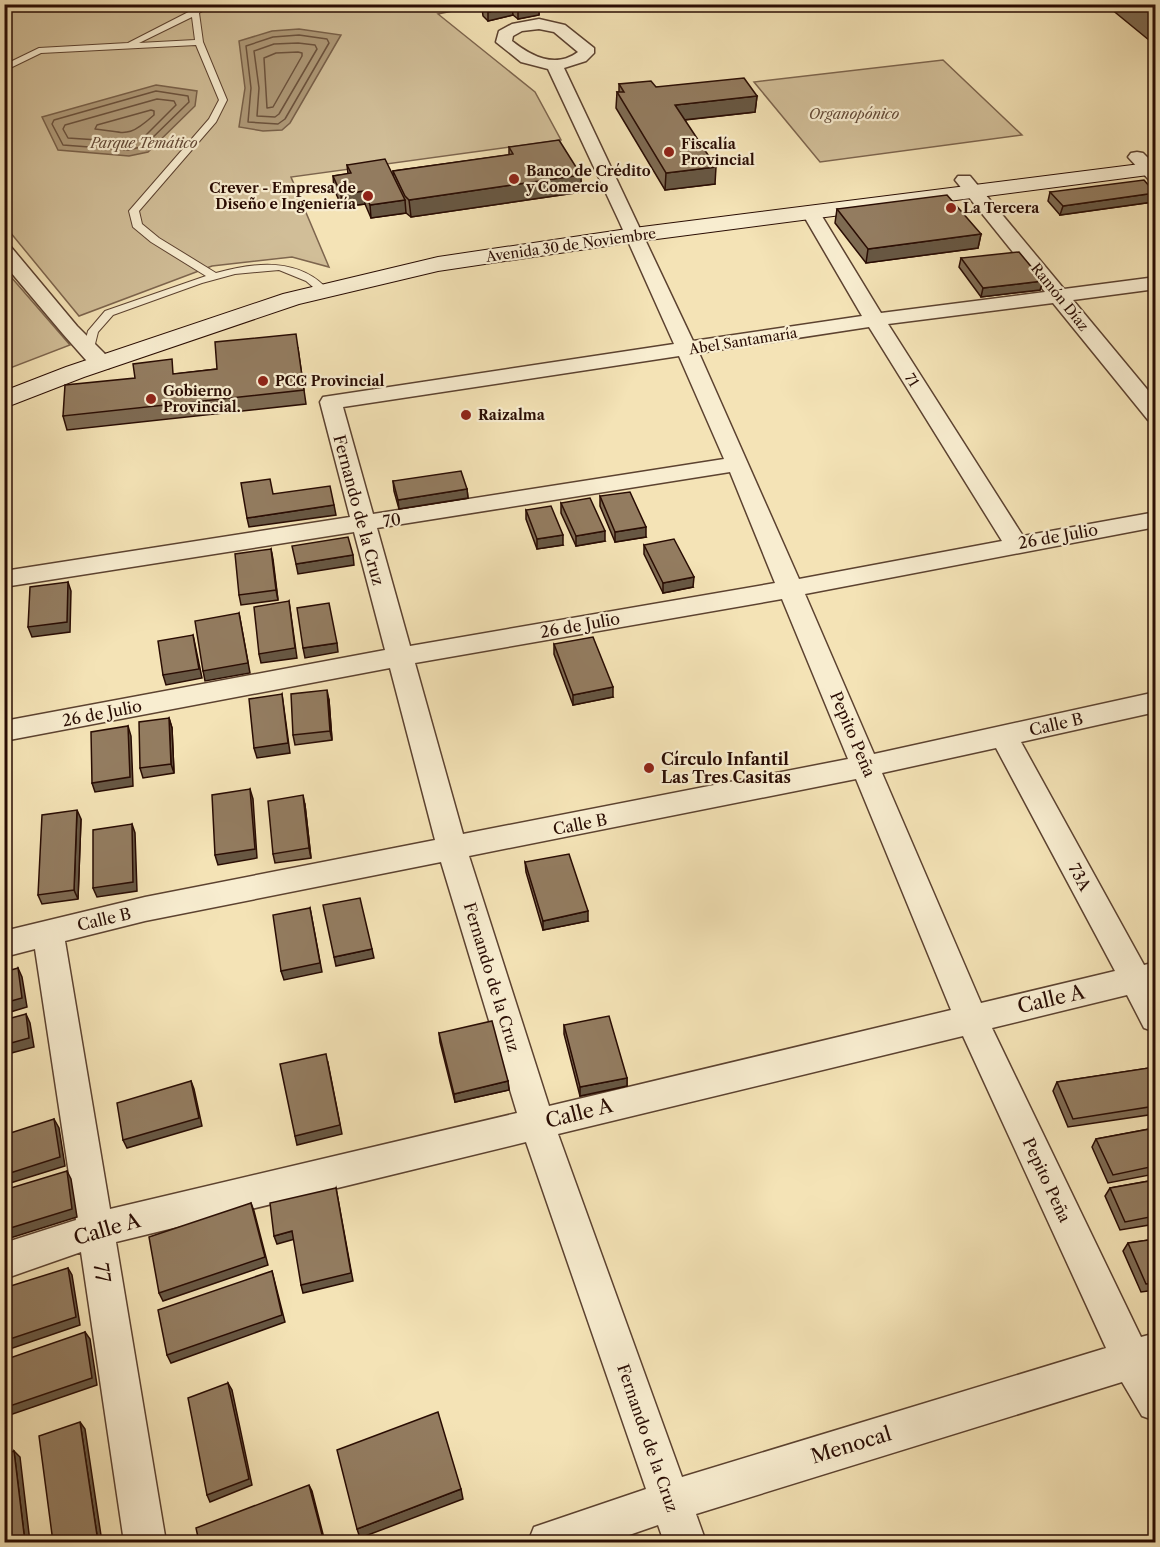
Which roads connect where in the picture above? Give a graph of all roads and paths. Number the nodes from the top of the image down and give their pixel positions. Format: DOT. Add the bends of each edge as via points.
graph roads {
  1 [pos="211,4"];
  2 [pos="195,12"];
  3 [pos="199,42"];
  4 [pos="125,46"];
  5 [pos="554,64"];
  6 [pos="4,69"];
  7 [pos="1150,165"];
  8 [pos="970,186"];
  9 [pos="811,213"];
  10 [pos="632,228"];
  11 [pos="4,251"];
  12 [pos="215,276"];
  13 [pos="1155,283"];
  14 [pos="317,285"];
  15 [pos="1059,296"];
  16 [pos="875,320"];
  17 [pos="688,350"];
  18 [pos="95,357"];
  19 [pos="4,382"];
  20 [pos="4,400"];
  21 [pos="331,402"];
  22 [pos="1155,415"];
  23 [pos="738,464"];
  24 [pos="1155,519"];
  25 [pos="363,524"];
  26 [pos="1016,544"];
  27 [pos="6,576"];
  28 [pos="789,588"];
  29 [pos="398,657"];
  30 [pos="1155,702"];
  31 [pos="4,731"];
  32 [pos="1004,736"];
  33 [pos="867,766"];
  34 [pos="452,849"];
  35 [pos="48,932"];
  36 [pos="4,944"];
  37 [pos="1146,977"];
  38 [pos="971,1018"];
  39 [pos="1155,1018"];
  40 [pos="537,1123"];
  41 [pos="96,1230"];
  42 [pos="4,1261"];
  43 [pos="1143,1356"];
  44 [pos="1155,1402"];
  45 [pos="669,1501"];
  46 [pos="145,1542"];
  47 [pos="549,1542"];
  48 [pos="685,1542"];
  1 -- 2 [label="lane"];
  2 -- 3 [label="lane"];
  2 -- 4 [label="lane"];
  3 -- 4 [label="lane"];
  3 -- 12 [label="lane" via="223,100 213,120 134,211 137,225 155,240"];
  4 -- 6 [label="lane" via="39,51"];
  5 -- 10 [label="street, Pepito Peña"];
  7 -- 8 [label="main road, Avenida 30 de Noviembre"];
  8 -- 9 [label="main road, Avenida 30 de Noviembre"];
  8 -- 10 [label="main road, Avenida 30 de Noviembre"];
  8 -- 15 [label="street, Ramón Díaz"];
  9 -- 10 [label="main road, Avenida 30 de Noviembre"];
  9 -- 16 [label="street, 71"];
  10 -- 14 [label="main road, Avenida 30 de Noviembre"];
  10 -- 17 [label="street, Pepito Peña"];
  11 -- 18 [label="street"];
  12 -- 14 [label="lane" via="280,267"];
  12 -- 18 [label="lane" via="109,313 93,331"];
  13 -- 15 [label="street, Abel Santamaría"];
  14 -- 18 [label="main road, Avenida 30 de Noviembre" via="291,299"];
  15 -- 16 [label="street, Abel Santamaría"];
  15 -- 22 [label="street, Ramón Díaz"];
  16 -- 17 [label="street, Abel Santamaría"];
  16 -- 26 [label="street, 71"];
  17 -- 21 [label="street, Abel Santamaría"];
  17 -- 23 [label="street, Pepito Peña"];
  18 -- 19 [label="main road, Avenida 30 de Noviembre"];
  18 -- 20 [label="main road, Avenida 30 de Noviembre"];
  21 -- 25 [label="street, Fernando de la Cruz"];
  23 -- 25 [label="street, 70"];
  23 -- 28 [label="street, Pepito Peña"];
  24 -- 26 [label="street, 26 de Julio"];
  25 -- 27 [label="street, 70"];
  25 -- 29 [label="street, Fernando de la Cruz"];
  26 -- 28 [label="street, 26 de Julio"];
  28 -- 29 [label="street, 26 de Julio"];
  28 -- 33 [label="street, Pepito Peña"];
  29 -- 31 [label="street, 26 de Julio"];
  29 -- 34 [label="street, Fernando de la Cruz"];
  30 -- 32 [label="street, Calle B"];
  32 -- 33 [label="street, Calle B"];
  32 -- 37 [label="street, 73A"];
  33 -- 34 [label="street, Calle B"];
  33 -- 38 [label="street, Pepito Peña"];
  34 -- 35 [label="street, Calle B"];
  34 -- 40 [label="street, Fernando de la Cruz"];
  35 -- 36 [label="street, Calle B"];
  35 -- 41 [label="street, 77"];
  37 -- 38 [label="street, Calle A"];
  37 -- 39 [label="street, 73A"];
  38 -- 40 [label="street, Calle A"];
  38 -- 43 [label="street, Pepito Peña"];
  40 -- 41 [label="street, Calle A"];
  40 -- 45 [label="street, Fernando de la Cruz"];
  41 -- 42 [label="street, Calle A"];
  41 -- 46 [label="street, 77"];
  43 -- 44 [label="street, Pepito Peña"];
  43 -- 45 [label="street, Menocal"];
  45 -- 47 [label="street, Menocal"];
  45 -- 48 [label="street, Fernando de la Cruz"];
}
